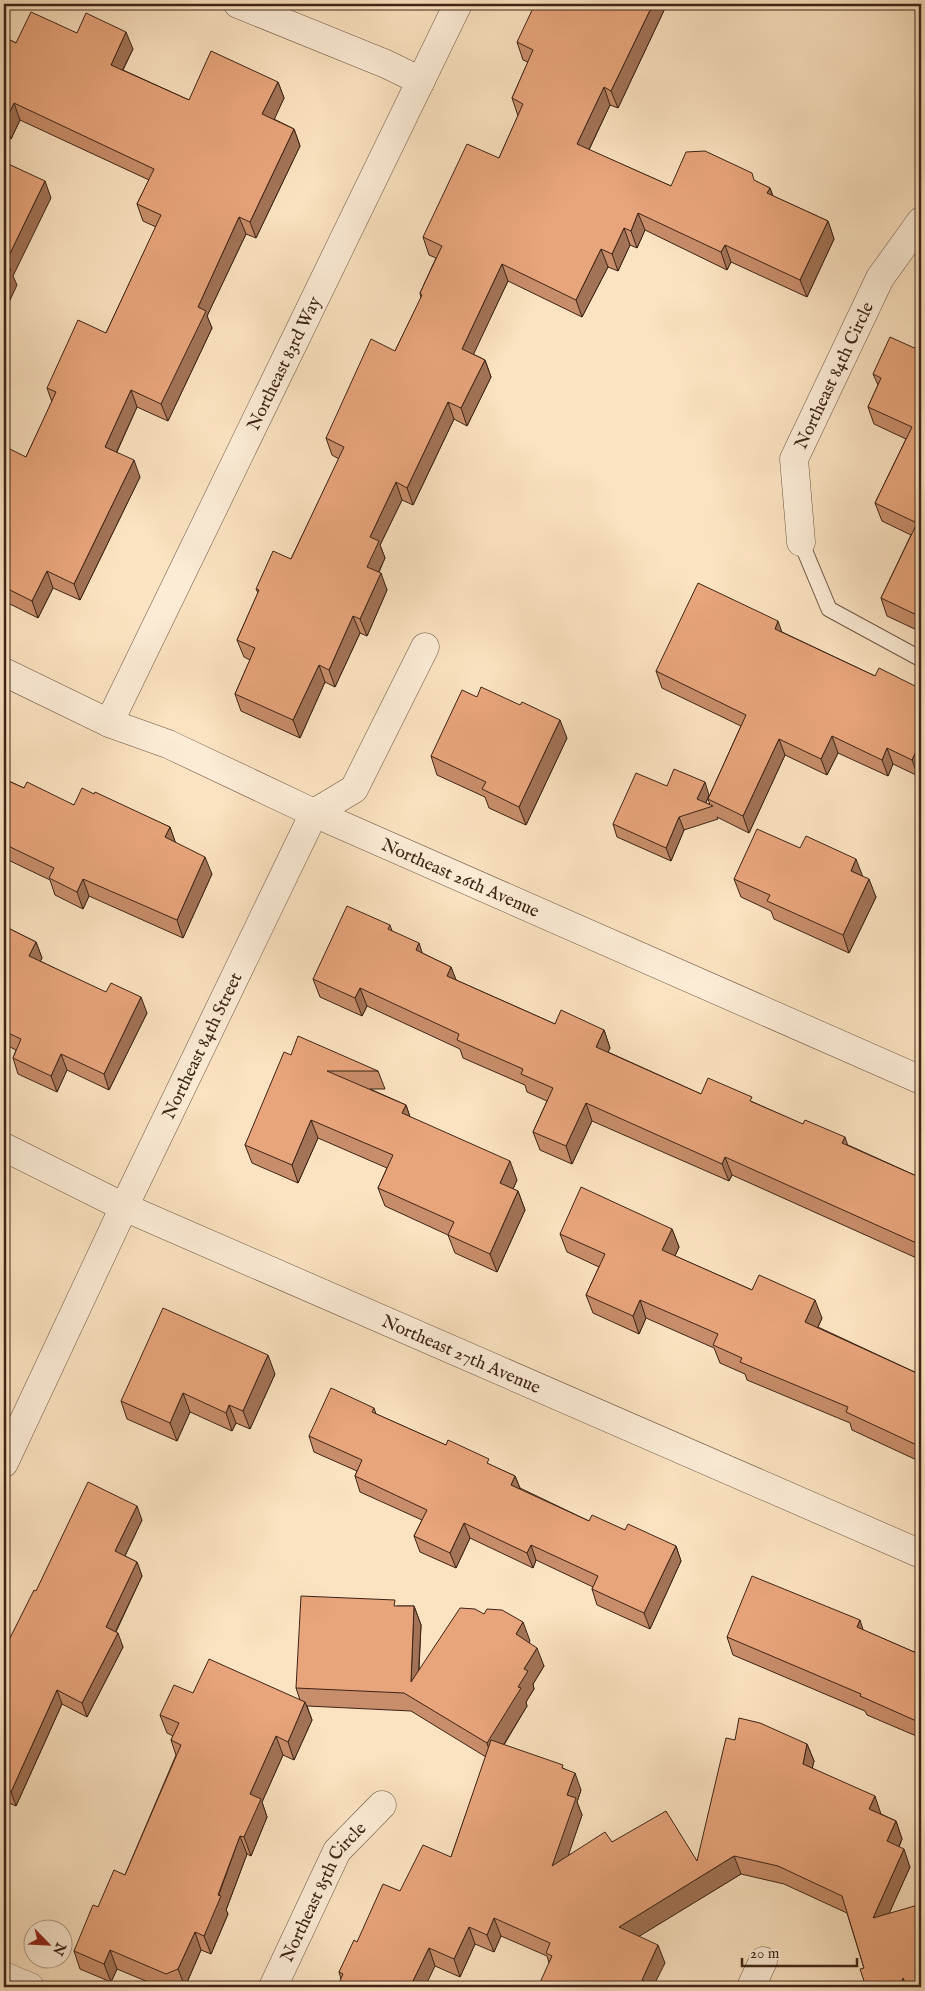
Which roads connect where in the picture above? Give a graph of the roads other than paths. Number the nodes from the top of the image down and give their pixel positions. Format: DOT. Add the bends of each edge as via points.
graph roads {
  1 [pos="238,4"];
  2 [pos="458,4"];
  3 [pos="421,81"];
  4 [pos="921,221"];
  5 [pos="801,542"];
  6 [pos="425,647"];
  7 [pos="921,659"];
  8 [pos="4,672"];
  9 [pos="109,724"];
  10 [pos="314,813"];
  11 [pos="921,1080"];
  12 [pos="4,1147"];
  13 [pos="124,1207"];
  14 [pos="4,1463"];
  15 [pos="921,1554"];
  16 [pos="382,1805"];
  17 [pos="763,1961"];
  18 [pos="4,1976"];
  19 [pos="30,1987"];
  20 [pos="273,1987"];
  21 [pos="751,1987"];
  1 -- 3 [label="street"];
  2 -- 3 [label="street, Northeast 83rd Way"];
  3 -- 9 [label="street, Northeast 83rd Way"];
  4 -- 5 [label="street, Northeast 84th Circle" via="880,278 794,459"];
  5 -- 7 [label="lane" via="828,609"];
  6 -- 10 [label="street" via="354,789"];
  8 -- 9 [label="street, Northeast 26th Avenue"];
  9 -- 10 [label="street, Northeast 26th Avenue" via="168,744"];
  10 -- 11 [label="street, Northeast 26th Avenue"];
  10 -- 13 [label="street, Northeast 84th Street"];
  12 -- 13 [label="street, Northeast 27th Avenue"];
  13 -- 14 [label="street, Northeast 84th Street"];
  13 -- 15 [label="street, Northeast 27th Avenue"];
  16 -- 20 [label="street, Northeast 85th Circle" via="337,1851"];
  17 -- 21 [label="street"];
  18 -- 19 [label="street"];
}
